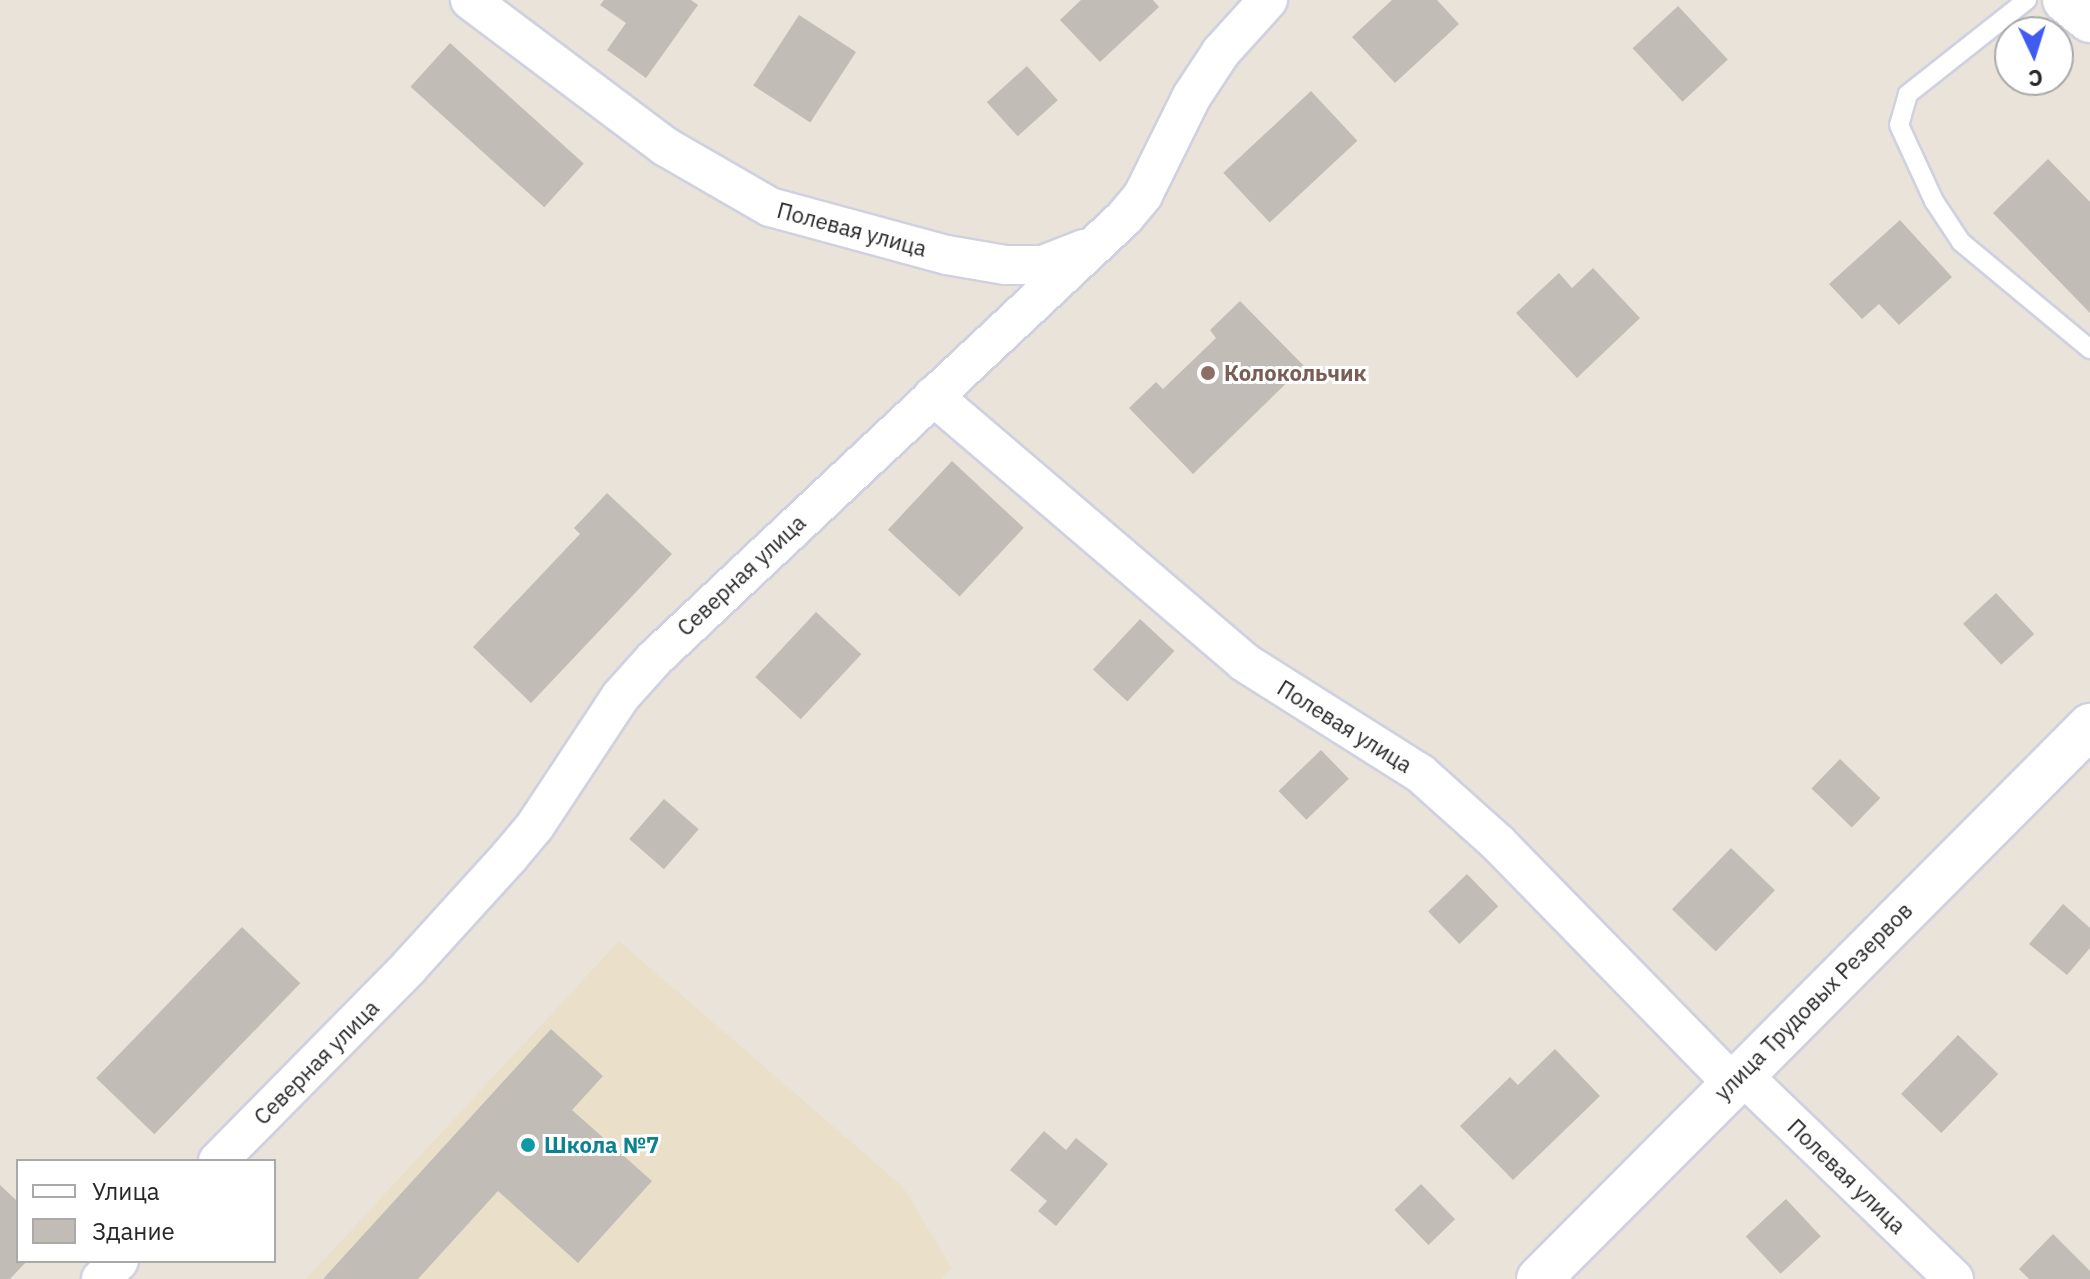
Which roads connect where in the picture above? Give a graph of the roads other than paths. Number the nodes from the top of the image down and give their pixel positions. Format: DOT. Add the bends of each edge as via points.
graph roads {
  1 [pos="470,0"];
  2 [pos="1268,0"];
  3 [pos="2027,0"];
  4 [pos="2065,0"];
  5 [pos="2090,20"];
  6 [pos="1100,239"];
  7 [pos="2090,349"];
  8 [pos="933,396"];
  9 [pos="2090,726"];
  10 [pos="1736,1078"];
  11 [pos="220,1159"];
  12 [pos="117,1263"];
  13 [pos="101,1279"];
  14 [pos="1539,1279"];
  15 [pos="1954,1279"];
  1 -- 6 [label="street, Полевая улица" via="666,147 715,179 799,218 1005,265 1064,260"];
  2 -- 6 [label="street, Северная улица" via="1221,52 1192,96 1143,195"];
  3 -- 7 [label="lane" via="1908,94 1899,125 1934,201 1961,242"];
  4 -- 5 [label="main road"];
  6 -- 8 [label="street, Северная улица"];
  8 -- 10 [label="street, Полевая улица" via="1244,662 1421,774"];
  8 -- 11 [label="street, Северная улица" via="655,658 620,697 518,847 409,967"];
  9 -- 10 [label="main road, улица Трудовых Резервов"];
  10 -- 14 [label="main road, улица Трудовых Резервов"];
  10 -- 15 [label="street, Полевая улица"];
  12 -- 13 [label="street"];
}
